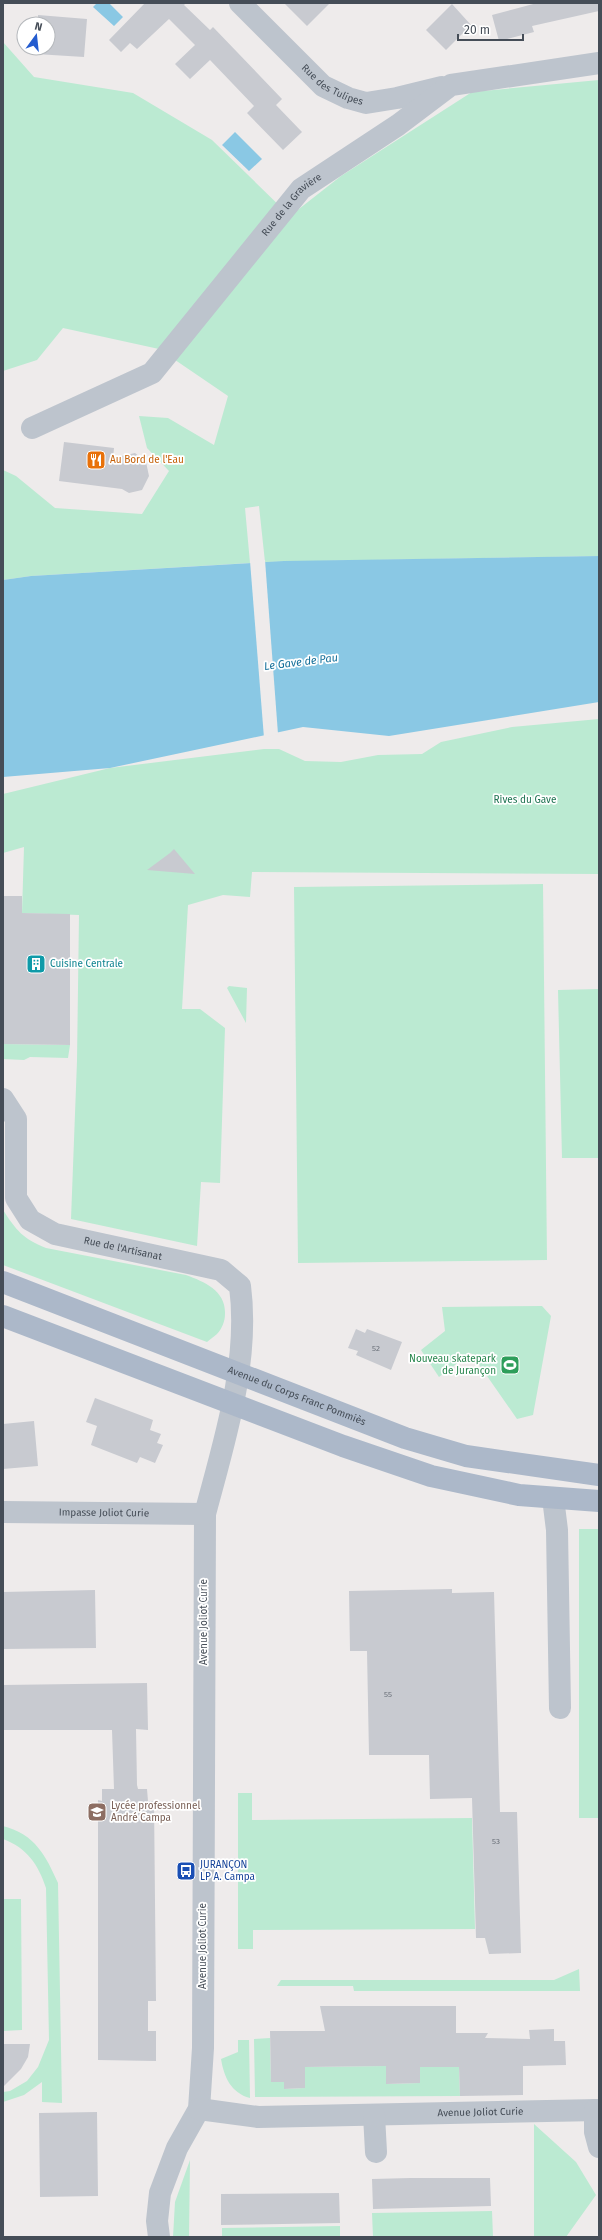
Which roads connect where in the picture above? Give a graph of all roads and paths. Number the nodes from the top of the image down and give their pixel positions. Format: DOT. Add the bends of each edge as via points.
graph roads {
  1 [pos="240,3"];
  2 [pos="599,63"];
  3 [pos="451,85"];
  4 [pos="32,428"];
  5 [pos="3,1099"];
  6 [pos="3,1282"];
  7 [pos="3,1316"];
  8 [pos="235,1388"];
  9 [pos="599,1475"];
  10 [pos="553,1498"];
  11 [pos="599,1501"];
  12 [pos="3,1512"];
  13 [pos="205,1514"];
  14 [pos="560,1708"];
  15 [pos="199,2109"];
  16 [pos="597,2110"];
  17 [pos="374,2115"];
  18 [pos="599,2147"];
  19 [pos="376,2152"];
  20 [pos="159,2237"];
  1 -- 3 [label="street, Rue des Tulipes" via="323,86 348,98 366,102 397,98"];
  2 -- 3 [label="street, Rue de la Gravière"];
  3 -- 4 [label="street, Rue de la Gravière" via="398,125 301,188 152,373"];
  5 -- 8 [label="street, Rue de l'Artisanat" via="16,1119 16,1198 30,1220 55,1234 221,1270 240,1286 243,1310 242,1346"];
  6 -- 8 [label="main road, Avenue du Corps Franc Pommiès"];
  7 -- 8 [label="main road, Avenue du Corps Franc Pommiès"];
  8 -- 9 [label="main road, Avenue du Corps Franc Pommiès" via="351,1419 460,1454 510,1464"];
  8 -- 10 [label="main road, Avenue du Corps Franc Pommiès" via="349,1448 431,1476 519,1495"];
  8 -- 13 [label="street, Avenue Joliot Curie"];
  10 -- 11 [label="main road, Avenue du Corps Franc Pommiès"];
  10 -- 14 [label="street" via="557,1530"];
  12 -- 13 [label="street, Impasse Joliot Curie"];
  13 -- 15 [label="street, Avenue Joliot Curie" via="203,2048"];
  15 -- 17 [label="street, Avenue Joliot Curie" via="258,2117"];
  15 -- 20 [label="street" via="177,2148 160,2193 157,2221"];
  16 -- 17 [label="street, Avenue Joliot Curie"];
  16 -- 18 [label="street" via="595,2132"];
  17 -- 19 [label="street"];
}
